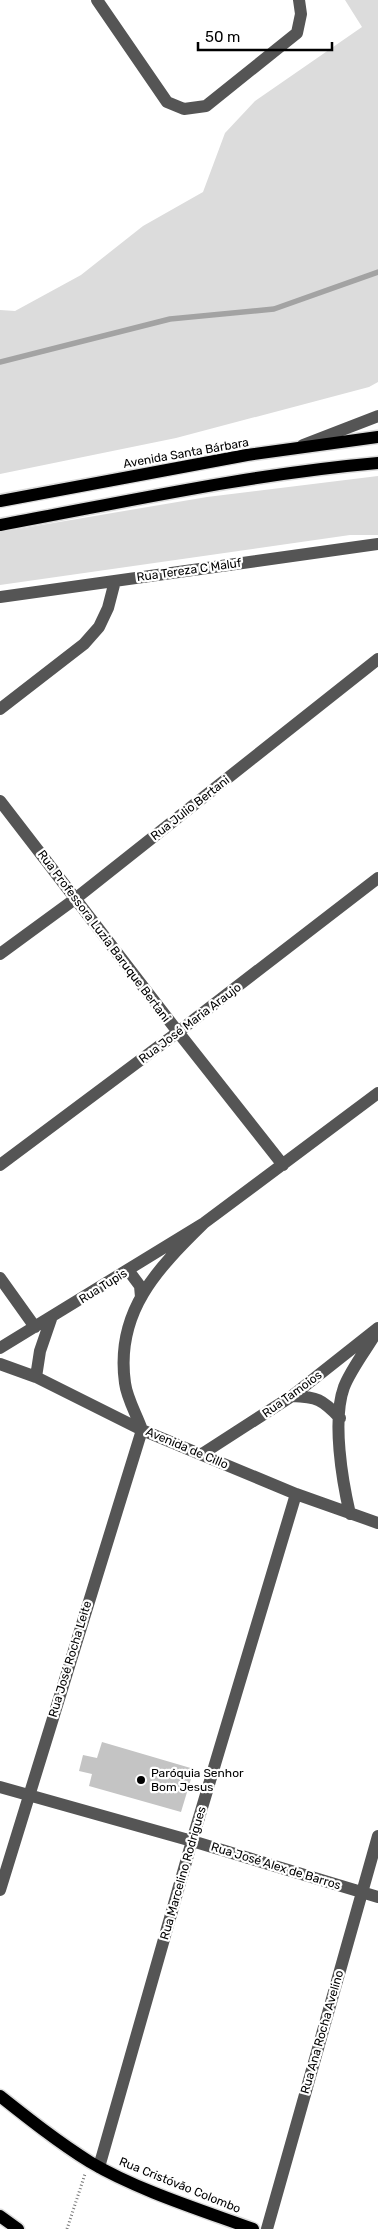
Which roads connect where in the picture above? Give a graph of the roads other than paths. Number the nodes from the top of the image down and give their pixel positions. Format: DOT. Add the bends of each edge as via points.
graph roads {
  1 [pos="98,0"];
  2 [pos="299,0"];
  3 [pos="378,416"];
  4 [pos="378,437"];
  5 [pos="299,447"];
  6 [pos="378,463"];
  7 [pos="0,501"];
  8 [pos="0,525"];
  9 [pos="376,547"];
  10 [pos="115,580"];
  11 [pos="0,598"];
  12 [pos="378,659"];
  13 [pos="0,709"];
  14 [pos="0,800"];
  15 [pos="378,878"];
  16 [pos="75,899"];
  17 [pos="0,954"];
  18 [pos="178,1032"];
  19 [pos="378,1093"];
  20 [pos="0,1165"];
  21 [pos="283,1165"];
  22 [pos="204,1224"];
  23 [pos="128,1270"];
  24 [pos="0,1278"];
  25 [pos="141,1296"];
  26 [pos="50,1319"];
  27 [pos="35,1327"];
  28 [pos="378,1329"];
  29 [pos="0,1348"];
  30 [pos="0,1364"];
  31 [pos="36,1377"];
  32 [pos="292,1396"];
  33 [pos="340,1418"];
  34 [pos="142,1430"];
  35 [pos="202,1454"];
  36 [pos="296,1494"];
  37 [pos="350,1514"];
  38 [pos="378,1523"];
  39 [pos="0,1787"];
  40 [pos="28,1796"];
  41 [pos="378,1836"];
  42 [pos="192,1841"];
  43 [pos="0,1890"];
  44 [pos="362,1892"];
  45 [pos="378,1897"];
  46 [pos="0,2096"];
  47 [pos="94,2164"];
  48 [pos="0,2216"];
  49 [pos="18,2229"];
  50 [pos="253,2229"];
  51 [pos="267,2229"];
  1 -- 2 [label="street" via="166,102 184,109 206,106 297,33 301,14"];
  3 -- 5 [label="street"];
  4 -- 5 [label="main road, Avenida Santa Bárbara"];
  5 -- 7 [label="main road, Avenida Santa Bárbara"];
  6 -- 8 [label="main road" via="330,467"];
  9 -- 10 [label="street, Rua Tereza C Maluf"];
  10 -- 11 [label="street, Rua Tereza C Maluf"];
  10 -- 13 [label="street" via="108,608 90,638"];
  12 -- 16 [label="street, Rua Julio Bertani"];
  14 -- 16 [label="street, Rua Professora Luzia Baruque Bertani"];
  15 -- 18 [label="street, Rua José Maria Araujo"];
  16 -- 17 [label="street, Rua Julio Bertani"];
  16 -- 18 [label="street, Rua Professora Luzia Baruque Bertani"];
  18 -- 20 [label="street, Rua José Maria Araujo"];
  18 -- 21 [label="street, Rua Professora Luzia Baruque Bertani"];
  19 -- 21 [label="street, Rua Tupis"];
  21 -- 22 [label="street, Rua Tupis"];
  22 -- 23 [label="street, Rua Tupis"];
  22 -- 25 [label="street, Rua Tupis" via="165,1261"];
  23 -- 25 [label="street" via="140,1286"];
  23 -- 26 [label="street, Rua Tupis"];
  24 -- 27 [label="street"];
  25 -- 34 [label="street, Rua Tupis" via="128,1328 123,1356 125,1385"];
  26 -- 27 [label="street, Rua Tupis"];
  26 -- 31 [label="street"];
  27 -- 29 [label="street, Rua Tupis"];
  28 -- 32 [label="street, Rua Tamoios"];
  28 -- 33 [label="street, Rua Tamoios" via="344,1388"];
  30 -- 31 [label="street, Avenida de Cillo"];
  31 -- 34 [label="street, Avenida de Cillo"];
  32 -- 33 [label="street" via="313,1397 326,1403"];
  32 -- 35 [label="street, Rua Tamoios"];
  33 -- 37 [label="street, Rua Tamoios" via="340,1459"];
  34 -- 35 [label="street, Avenida de Cillo"];
  34 -- 40 [label="street, Rua José Rocha Leite"];
  35 -- 36 [label="street, Avenida de Cillo"];
  36 -- 37 [label="street, Avenida de Cillo"];
  36 -- 42 [label="street, Rua Marcelino Rodrigues"];
  37 -- 38 [label="street, Avenida de Cillo"];
  39 -- 40 [label="street, Rua José Alex de Barros"];
  40 -- 42 [label="street, Rua José Alex de Barros"];
  40 -- 43 [label="street, Rua José Rocha Leite"];
  41 -- 44 [label="street, Rua Ana Rocha Avelino"];
  42 -- 44 [label="street, Rua José Alex de Barros"];
  42 -- 47 [label="street, Rua Marcelino Rodrigues"];
  44 -- 45 [label="street, Rua José Alex de Barros"];
  44 -- 51 [label="street, Rua Ana Rocha Avelino"];
  46 -- 47 [label="main road, Rua Cristóvão Colombo"];
  47 -- 50 [label="main road, Rua Cristóvão Colombo" via="161,2195"];
  48 -- 49 [label="main road"];
}
